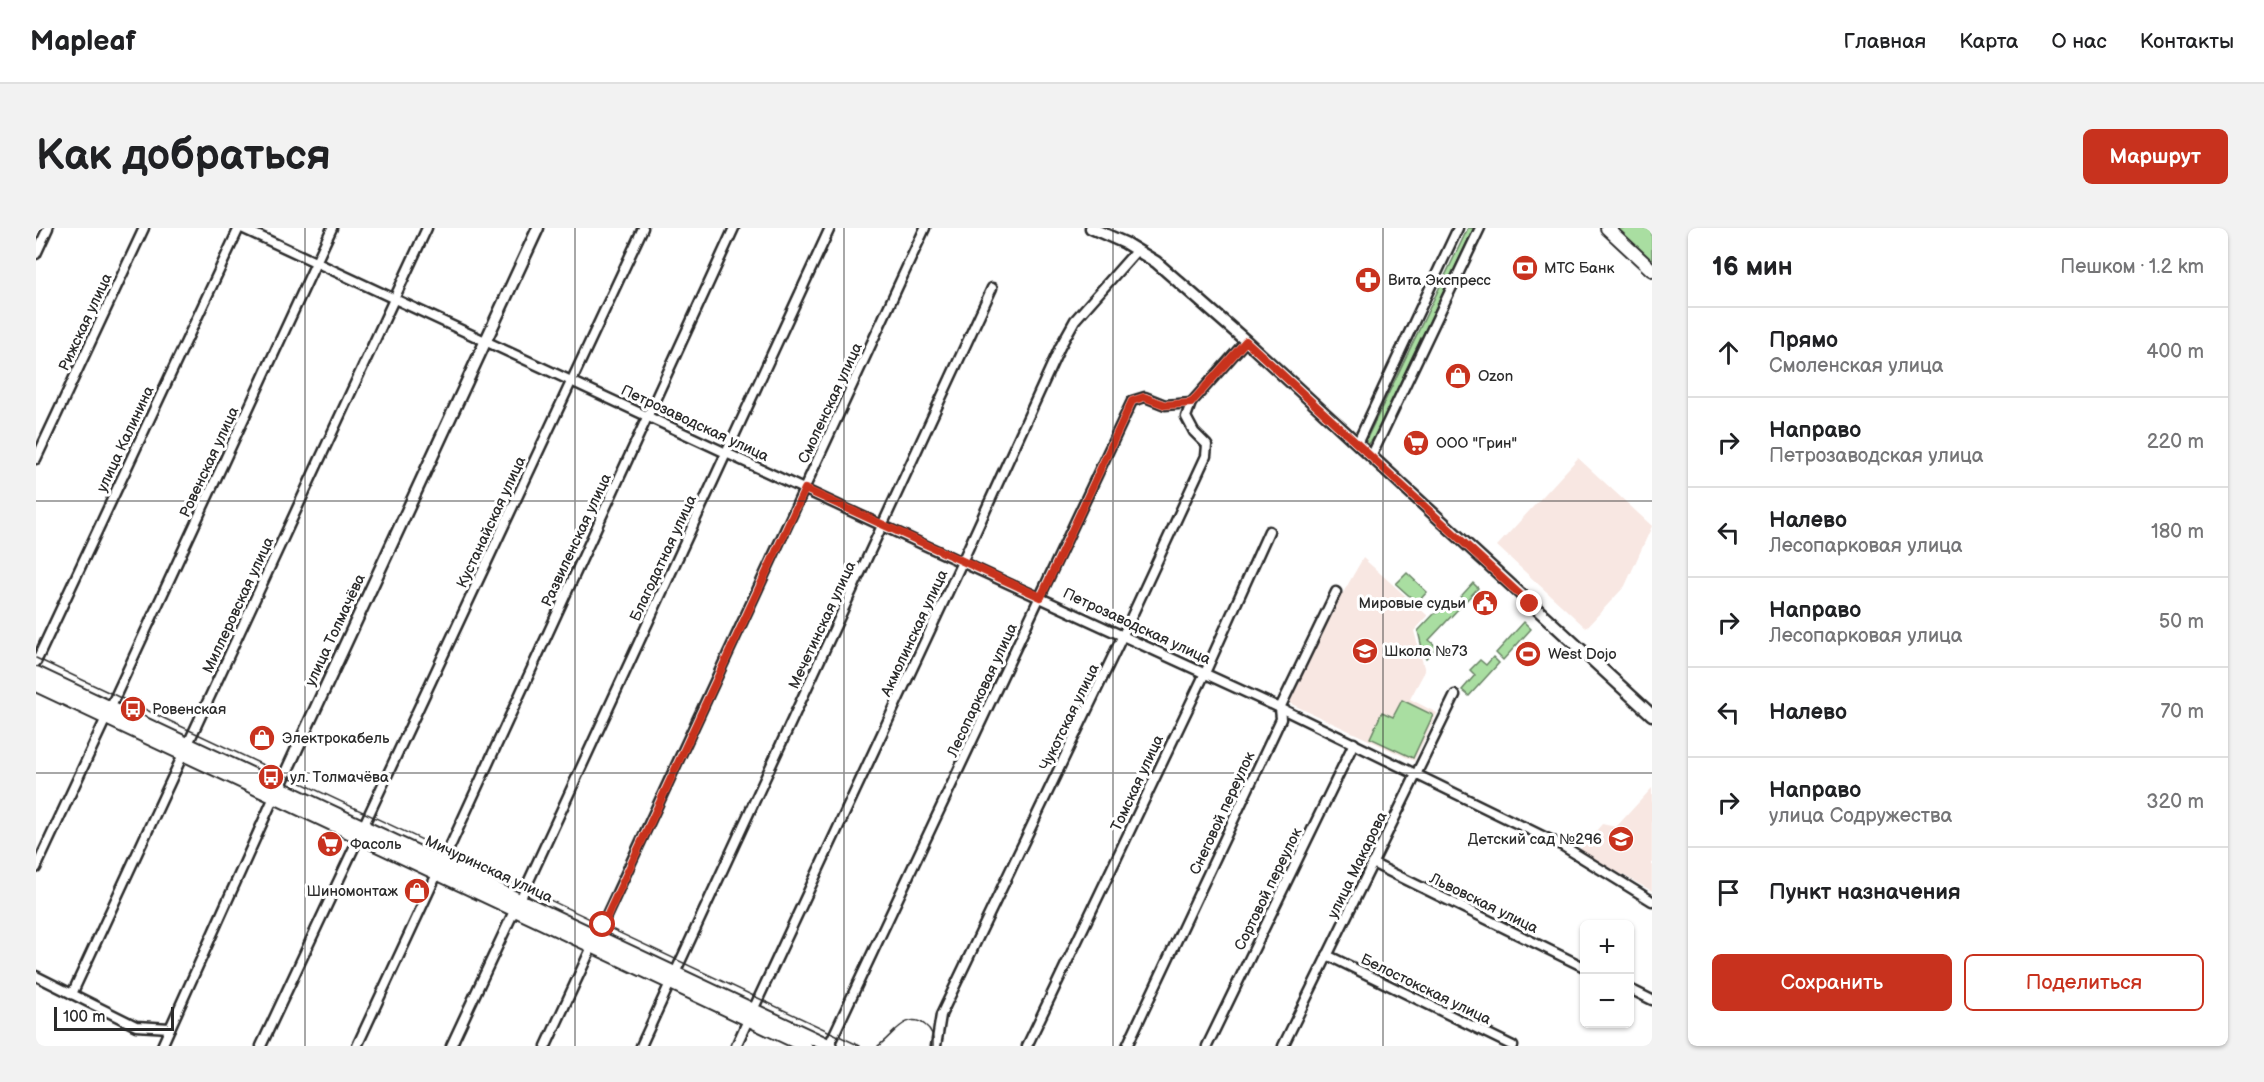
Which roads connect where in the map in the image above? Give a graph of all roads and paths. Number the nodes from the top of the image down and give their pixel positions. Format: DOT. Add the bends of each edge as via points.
graph roads {
  1 [pos="48,228"];
  2 [pos="144,228"];
  3 [pos="240,228"];
  4 [pos="332,228"];
  5 [pos="427,228"];
  6 [pos="538,228"];
  7 [pos="644,228"];
  8 [pos="734,228"];
  9 [pos="830,228"];
  10 [pos="925,228"];
  11 [pos="1091,228"];
  12 [pos="1458,228"];
  13 [pos="1480,228"];
  14 [pos="1607,228"];
  15 [pos="1137,250"];
  16 [pos="36,254"];
  17 [pos="316,263"];
  18 [pos="1652,270"];
  19 [pos="992,288"];
  20 [pos="395,298"];
  21 [pos="486,340"];
  22 [pos="1246,341"];
  23 [pos="572,381"];
  24 [pos="1191,403"];
  25 [pos="648,416"];
  26 [pos="1357,444"];
  27 [pos="727,452"];
  28 [pos="1371,457"];
  29 [pos="36,459"];
  30 [pos="805,489"];
  31 [pos="884,526"];
  32 [pos="1269,531"];
  33 [pos="962,562"];
  34 [pos="1336,592"];
  35 [pos="1041,597"];
  36 [pos="1123,635"];
  37 [pos="36,662"];
  38 [pos="1205,672"];
  39 [pos="36,673"];
  40 [pos="36,686"];
  41 [pos="1455,695"];
  42 [pos="1280,708"];
  43 [pos="108,713"];
  44 [pos="1652,715"];
  45 [pos="1354,743"];
  46 [pos="186,750"];
  47 [pos="1417,774"];
  48 [pos="277,792"];
  49 [pos="361,832"];
  50 [pos="1372,863"];
  51 [pos="36,868"];
  52 [pos="439,869"];
  53 [pos="1652,901"];
  54 [pos="517,905"];
  55 [pos="595,941"];
  56 [pos="1328,955"];
  57 [pos="1580,965"];
  58 [pos="36,976"];
  59 [pos="673,978"];
  60 [pos="1634,991"];
  61 [pos="72,993"];
  62 [pos="1652,1000"];
  63 [pos="751,1015"];
  64 [pos="170,1028"];
  65 [pos="162,1046"];
  66 [pos="261,1046"];
  67 [pos="357,1046"];
  68 [pos="452,1046"];
  69 [pos="546,1046"];
  70 [pos="641,1046"];
  71 [pos="736,1046"];
  72 [pos="805,1046"];
  73 [pos="830,1046"];
  74 [pos="936,1046"];
  75 [pos="1027,1046"];
  76 [pos="1127,1046"];
  77 [pos="1207,1046"];
  78 [pos="1283,1046"];
  79 [pos="1513,1046"];
  1 -- 16 [label="street"];
  2 -- 29 [label="street, Рижская улица"];
  3 -- 17 [label="street, Петрозаводская улица"];
  3 -- 37 [label="street, улица Калинина"];
  4 -- 17 [label="street, Ровенская улица"];
  5 -- 20 [label="street, Миллеровская улица"];
  6 -- 21 [label="street, улица Толмачёва"];
  7 -- 23 [label="street, Кустанайская улица"];
  8 -- 25 [label="street, Развиленская улица"];
  9 -- 27 [label="street, Благодатная улица"];
  10 -- 30 [label="street, Смоленская улица"];
  11 -- 15 [label="street"];
  12 -- 26 [label="street"];
  13 -- 28 [label="street"];
  14 -- 18 [label="main road"];
  15 -- 22 [label="street"];
  15 -- 33 [label="street, Акмолинская улица" via="1075,320"];
  17 -- 20 [label="street, Петрозаводская улица"];
  17 -- 43 [label="street, Ровенская улица"];
  19 -- 31 [label="street, Мечетинская улица"];
  20 -- 21 [label="street, Петрозаводская улица"];
  20 -- 46 [label="street, Миллеровская улица"];
  21 -- 23 [label="street, Петрозаводская улица"];
  21 -- 48 [label="street, улица Толмачёва"];
  22 -- 24 [label="street"];
  22 -- 26 [label="street"];
  23 -- 25 [label="street, Петрозаводская улица"];
  23 -- 49 [label="street, Кустанайская улица"];
  24 -- 35 [label="street, Лесопарковая улица" via="1165,405 1144,397 1132,401"];
  24 -- 36 [label="street, Чукотская улица" via="1186,417 1207,446 1206,456"];
  25 -- 27 [label="street, Петрозаводская улица"];
  25 -- 52 [label="street, Развиленская улица"];
  26 -- 28 [label="street"];
  27 -- 30 [label="street, Петрозаводская улица"];
  27 -- 54 [label="street, Благодатная улица"];
  28 -- 44 [label="street"];
  30 -- 31 [label="street, Петрозаводская улица"];
  30 -- 55 [label="street, Смоленская улица"];
  31 -- 33 [label="street, Петрозаводская улица"];
  31 -- 59 [label="street, Мечетинская улица"];
  32 -- 38 [label="street, Томская улица"];
  33 -- 35 [label="street, Петрозаводская улица"];
  33 -- 63 [label="street, Акмолинская улица"];
  34 -- 42 [label="street, Снеговой переулок"];
  35 -- 36 [label="street, Петрозаводская улица"];
  35 -- 73 [label="street, Лесопарковая улица"];
  36 -- 38 [label="street, Петрозаводская улица"];
  36 -- 74 [label="street, Чукотская улица" via="941,1015"];
  38 -- 42 [label="street, Петрозаводская улица"];
  38 -- 75 [label="street, Томская улица"];
  39 -- 43 [label="main road, Мичуринская улица"];
  40 -- 43 [label="main road, Мичуринская улица"];
  41 -- 47 [label="street, улица Макарова"];
  42 -- 45 [label="street, Петрозаводская улица"];
  42 -- 76 [label="street, Снеговой переулок" via="1281,719"];
  43 -- 46 [label="main road, Мичуринская улица"];
  43 -- 51 [label="street, Ровенская улица"];
  45 -- 47 [label="street, Петрозаводская улица"];
  45 -- 77 [label="street, Сортовой переулок"];
  46 -- 48 [label="main road, Мичуринская улица"];
  46 -- 61 [label="street, Миллеровская улица"];
  47 -- 50 [label="street, улица Макарова"];
  47 -- 53 [label="street, Петрозаводская улица" via="1563,846"];
  48 -- 49 [label="main road, Мичуринская улица"];
  48 -- 64 [label="street, улица Толмачёва"];
  49 -- 52 [label="main road, Мичуринская улица"];
  49 -- 66 [label="street, Кустанайская улица"];
  50 -- 56 [label="street, улица Макарова"];
  50 -- 57 [label="street, Львовская улица"];
  52 -- 54 [label="main road, Мичуринская улица"];
  52 -- 67 [label="street, Развиленская улица"];
  54 -- 55 [label="main road, Мичуринская улица"];
  54 -- 68 [label="street, Благодатная улица"];
  55 -- 59 [label="main road, Мичуринская улица"];
  55 -- 69 [label="street, Смоленская улица"];
  56 -- 78 [label="street, улица Макарова"];
  56 -- 79 [label="street, Белостокская улица"];
  58 -- 61 [label="street"];
  59 -- 63 [label="main road, Мичуринская улица"];
  59 -- 70 [label="street, Мечетинская улица"];
  60 -- 62 [label="street"];
  61 -- 64 [label="street" via="136,1026"];
  63 -- 71 [label="street, Акмолинская улица"];
  63 -- 72 [label="main road, Мичуринская улица"];
  63 -- 73 [label="main road, Мичуринская улица"];
  64 -- 65 [label="street, улица Толмачёва"];
}
